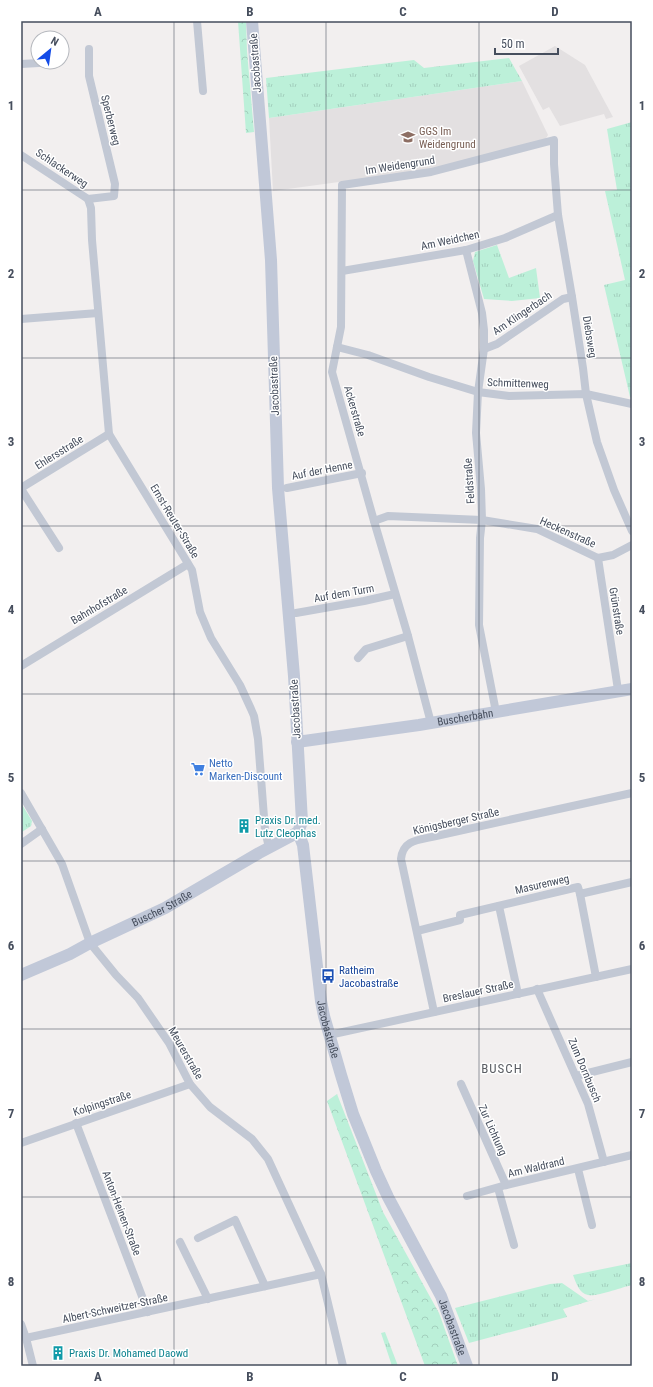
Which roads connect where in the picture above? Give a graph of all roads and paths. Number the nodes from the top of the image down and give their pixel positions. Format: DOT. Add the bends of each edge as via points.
graph roads {
  1 [pos="197,21"];
  2 [pos="252,21"];
  3 [pos="89,49"];
  4 [pos="203,90"];
  5 [pos="554,140"];
  6 [pos="21,155"];
  7 [pos="342,185"];
  8 [pos="114,196"];
  9 [pos="88,199"];
  10 [pos="558,215"];
  11 [pos="466,250"];
  12 [pos="342,271"];
  13 [pos="572,298"];
  14 [pos="98,313"];
  15 [pos="21,319"];
  16 [pos="337,348"];
  17 [pos="484,349"];
  18 [pos="478,392"];
  19 [pos="586,394"];
  20 [pos="632,404"];
  21 [pos="109,434"];
  22 [pos="362,473"];
  23 [pos="287,488"];
  24 [pos="21,489"];
  25 [pos="482,520"];
  26 [pos="374,521"];
  27 [pos="632,531"];
  28 [pos="632,546"];
  29 [pos="59,548"];
  30 [pos="598,558"];
  31 [pos="188,564"];
  32 [pos="395,594"];
  33 [pos="296,613"];
  34 [pos="408,636"];
  35 [pos="358,658"];
  36 [pos="21,666"];
  37 [pos="632,689"];
  38 [pos="618,690"];
  39 [pos="496,712"];
  40 [pos="431,722"];
  41 [pos="297,742"];
  42 [pos="21,793"];
  43 [pos="632,793"];
  44 [pos="42,829"];
  45 [pos="298,832"];
  46 [pos="21,844"];
  47 [pos="269,848"];
  48 [pos="632,882"];
  49 [pos="580,894"];
  50 [pos="499,906"];
  51 [pos="416,931"];
  52 [pos="90,943"];
  53 [pos="632,969"];
  54 [pos="21,975"];
  55 [pos="596,977"];
  56 [pos="537,989"];
  57 [pos="518,994"];
  58 [pos="434,1012"];
  59 [pos="330,1035"];
  60 [pos="632,1062"];
  61 [pos="576,1076"];
  62 [pos="190,1084"];
  63 [pos="461,1084"];
  64 [pos="76,1123"];
  65 [pos="21,1143"];
  66 [pos="632,1155"];
  67 [pos="604,1162"];
  68 [pos="578,1168"];
  69 [pos="502,1187"];
  70 [pos="467,1196"];
  71 [pos="592,1225"];
  72 [pos="198,1238"];
  73 [pos="180,1242"];
  74 [pos="514,1245"];
  75 [pos="321,1274"];
  76 [pos="265,1286"];
  77 [pos="208,1299"];
  78 [pos="148,1312"];
  79 [pos="21,1324"];
  80 [pos="26,1338"];
  81 [pos="33,1366"];
  82 [pos="344,1366"];
  83 [pos="467,1366"];
  1 -- 4 [label="street"];
  2 -- 41 [label="street, Jacobastraße" via="271,260 278,488"];
  3 -- 8 [label="street, Sperberweg" via="89,76 115,184"];
  5 -- 7 [label="street, Im Weidengrund" via="431,172"];
  5 -- 10 [label="street, Diebsweg"];
  6 -- 9 [label="street, Schlackerweg"];
  7 -- 12 [label="street, Ackerstraße"];
  8 -- 9 [label="street, Schlackerweg"];
  9 -- 14 [label="street, Ernst-Reuter-Straße" via="91,208"];
  10 -- 11 [label="street, Am Weidchen" via="505,238"];
  10 -- 13 [label="street, Diebsweg"];
  11 -- 12 [label="street, Am Weidchen"];
  11 -- 17 [label="street, Feldstraße" via="482,313"];
  12 -- 16 [label="street, Ackerstraße" via="341,327"];
  13 -- 17 [label="street, Am Klingerbach" via="563,299 497,344"];
  13 -- 19 [label="street, Diebsweg"];
  14 -- 15 [label="street"];
  14 -- 21 [label="street, Ernst-Reuter-Straße"];
  16 -- 18 [label="street, Schmittenweg" via="368,355"];
  16 -- 22 [label="street, Ackerstraße" via="332,372"];
  17 -- 18 [label="street, Feldstraße"];
  18 -- 19 [label="street, Schmittenweg" via="509,396"];
  18 -- 25 [label="street, Feldstraße" via="476,433"];
  19 -- 20 [label="street, Schmittenweg"];
  19 -- 27 [label="street, Diebsweg" via="597,442"];
  21 -- 24 [label="street, Ehlersstraße"];
  21 -- 31 [label="street, Ernst-Reuter-Straße"];
  22 -- 23 [label="street, Auf der Henne"];
  22 -- 26 [label="street, Ackerstraße"];
  24 -- 29 [label="street, Ehlersstraße"];
  25 -- 26 [label="street, Heckenstraße" via="388,516"];
  25 -- 30 [label="street, Heckenstraße" via="537,529"];
  25 -- 39 [label="street, Feldstraße" via="479,626"];
  26 -- 32 [label="street, Ackerstraße"];
  28 -- 30 [label="street, Heckenstraße" via="613,555"];
  30 -- 38 [label="street, Grünstraße"];
  31 -- 36 [label="street, Bahnhofstraße"];
  31 -- 47 [label="street, Ernst-Reuter-Straße" via="192,570 200,612 211,638 240,685 254,716 264,830"];
  32 -- 33 [label="street, Auf dem Turm" via="364,602"];
  32 -- 34 [label="street, Ackerstraße"];
  34 -- 35 [label="street" via="366,648"];
  34 -- 40 [label="street, Ackerstraße"];
  37 -- 38 [label="street, Buscherbahn"];
  38 -- 39 [label="street, Buscherbahn"];
  39 -- 40 [label="street, Buscherbahn"];
  40 -- 41 [label="street, Buscherbahn"];
  41 -- 45 [label="street, Jacobastraße" via="302,822"];
  42 -- 44 [label="street, Meurerstraße"];
  43 -- 51 [label="street, Königsberger Straße" via="410,843 404,847 401,859"];
  44 -- 46 [label="street"];
  44 -- 52 [label="street, Meurerstraße" via="62,864"];
  45 -- 47 [label="street, Buscher Straße"];
  45 -- 59 [label="street, Jacobastraße" via="303,845 318,978"];
  47 -- 52 [label="street, Buscher Straße" via="165,908"];
  48 -- 49 [label="street, Masurenweg"];
  49 -- 50 [label="street, Masurenweg" via="578,887"];
  49 -- 55 [label="street"];
  50 -- 51 [label="street, Masurenweg" via="460,915 460,920"];
  50 -- 57 [label="street"];
  51 -- 58 [label="street, Königsberger Straße"];
  52 -- 54 [label="street, Buscher Straße"];
  52 -- 62 [label="street, Meurerstraße" via="138,998 169,1043"];
  53 -- 55 [label="street, Breslauer Straße"];
  55 -- 56 [label="street, Breslauer Straße"];
  56 -- 57 [label="street, Breslauer Straße"];
  56 -- 61 [label="street, Zum Dornbusch"];
  57 -- 58 [label="street, Breslauer Straße"];
  58 -- 59 [label="street, Breslauer Straße"];
  59 -- 83 [label="street, Jacobastraße" via="353,1114 368,1153 388,1198 441,1296"];
  60 -- 61 [label="street"];
  61 -- 67 [label="street, Zum Dornbusch" via="588,1104"];
  62 -- 64 [label="street, Kolpingstraße"];
  62 -- 75 [label="street, Meurerstraße" via="210,1107 252,1140 268,1159"];
  63 -- 69 [label="street, Zur Lichtung"];
  64 -- 65 [label="street, Kolpingstraße"];
  64 -- 78 [label="street, Anton-Heinen-Straße"];
  66 -- 67 [label="street, Am Waldrand"];
  67 -- 68 [label="street, Am Waldrand"];
  68 -- 69 [label="street, Am Waldrand"];
  68 -- 71 [label="street, Am Waldrand"];
  69 -- 70 [label="street, Am Waldrand"];
  69 -- 74 [label="street, Am Waldrand"];
  72 -- 76 [label="street" via="235,1220"];
  73 -- 77 [label="street"];
  75 -- 76 [label="street, Albert-Schweitzer-Straße"];
  75 -- 82 [label="street, Meurerstraße"];
  76 -- 77 [label="street, Albert-Schweitzer-Straße"];
  77 -- 78 [label="street, Albert-Schweitzer-Straße"];
  78 -- 80 [label="street, Albert-Schweitzer-Straße"];
  79 -- 80 [label="street"];
  80 -- 81 [label="street"];
}
